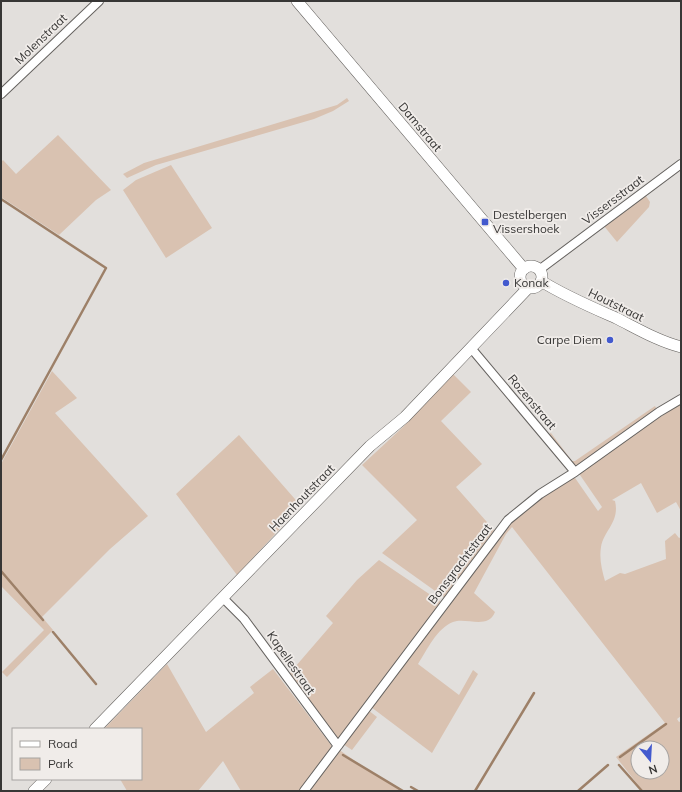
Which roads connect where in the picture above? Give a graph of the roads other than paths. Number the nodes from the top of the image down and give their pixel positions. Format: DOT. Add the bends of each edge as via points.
graph roads {
  1 [pos="99,1"];
  2 [pos="297,1"];
  3 [pos="1,94"];
  4 [pos="681,164"];
  5 [pos="524,269"];
  6 [pos="540,276"];
  7 [pos="529,287"];
  8 [pos="681,347"];
  9 [pos="471,348"];
  10 [pos="681,399"];
  11 [pos="575,472"];
  12 [pos="223,598"];
  13 [pos="96,728"];
  14 [pos="338,746"];
  15 [pos="45,780"];
  16 [pos="34,791"];
  17 [pos="304,791"];
  1 -- 3 [label="street, Molenstraat"];
  2 -- 5 [label="street, Damstraat"];
  4 -- 6 [label="street, Vissersstraat"];
  5 -- 6 [label="street" via="532,266"];
  5 -- 7 [label="street" via="521,280"];
  6 -- 7 [label="street" via="536,287"];
  6 -- 8 [label="street, Houtstraat" via="559,292 655,338"];
  7 -- 9 [label="street, Haenhoutstraat"];
  9 -- 11 [label="street, Rozenstraat"];
  9 -- 12 [label="street, Haenhoutstraat" via="405,417 370,446"];
  10 -- 11 [label="street, Bonsgrachtstraat"];
  11 -- 14 [label="street, Bonsgrachtstraat" via="540,494 508,520"];
  12 -- 13 [label="street, Haenhoutstraat"];
  12 -- 14 [label="street, Kapellestraat" via="244,619"];
  14 -- 17 [label="street, Bonsgrachtstraat"];
  15 -- 16 [label="street"];
}
